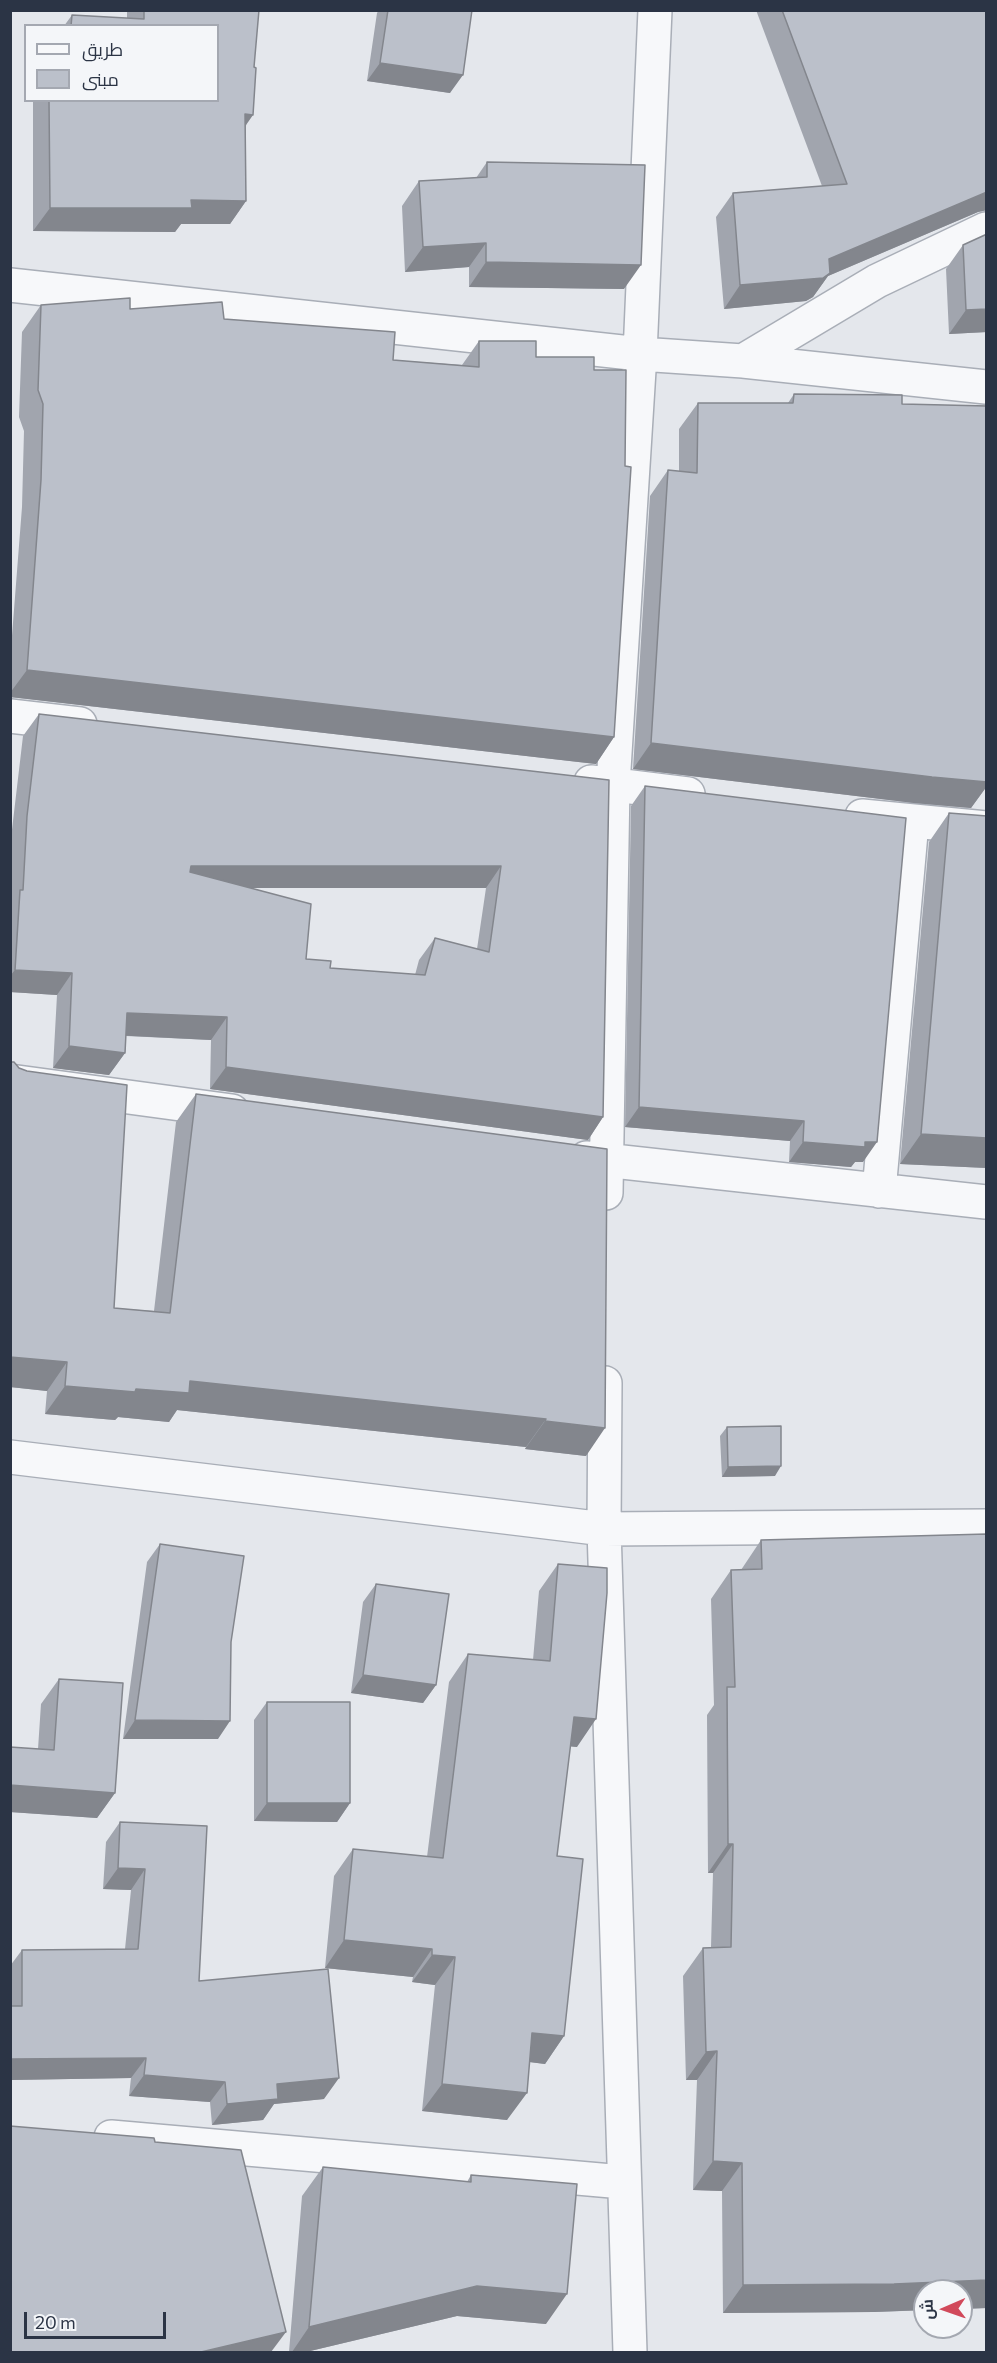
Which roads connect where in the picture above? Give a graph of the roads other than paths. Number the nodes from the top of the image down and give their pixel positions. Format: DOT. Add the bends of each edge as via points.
graph roads {
  1 [pos="655,10"];
  2 [pos="987,229"];
  3 [pos="10,285"];
  4 [pos="640,354"];
  5 [pos="743,361"];
  6 [pos="987,387"];
  7 [pos="10,716"];
  8 [pos="105,727"];
  9 [pos="566,780"];
  10 [pos="613,785"];
  11 [pos="716,798"];
  12 [pos="831,812"];
  13 [pos="912,822"];
  14 [pos="987,828"];
  15 [pos="10,1081"];
  16 [pos="256,1114"];
  17 [pos="559,1155"];
  18 [pos="606,1161"];
  19 [pos="879,1191"];
  20 [pos="987,1202"];
  21 [pos="606,1220"];
  22 [pos="605,1348"];
  23 [pos="10,1457"];
  24 [pos="987,1526"];
  25 [pos="604,1529"];
  26 [pos="81,2135"];
  27 [pos="623,2182"];
  28 [pos="630,2352"];
  1 -- 4 [label="street"];
  2 -- 5 [label="street" via="877,281"];
  3 -- 4 [label="street"];
  4 -- 5 [label="street"];
  4 -- 10 [label="street"];
  5 -- 6 [label="street"];
  7 -- 8 [label="street"];
  9 -- 10 [label="street"];
  10 -- 11 [label="street"];
  10 -- 18 [label="street"];
  12 -- 13 [label="street"];
  13 -- 14 [label="street"];
  13 -- 19 [label="street"];
  15 -- 16 [label="street"];
  17 -- 18 [label="street"];
  18 -- 19 [label="street"];
  18 -- 21 [label="street"];
  19 -- 20 [label="street"];
  22 -- 25 [label="street"];
  23 -- 25 [label="street"];
  24 -- 25 [label="street"];
  25 -- 27 [label="street"];
  26 -- 27 [label="street"];
  27 -- 28 [label="street"];
}
